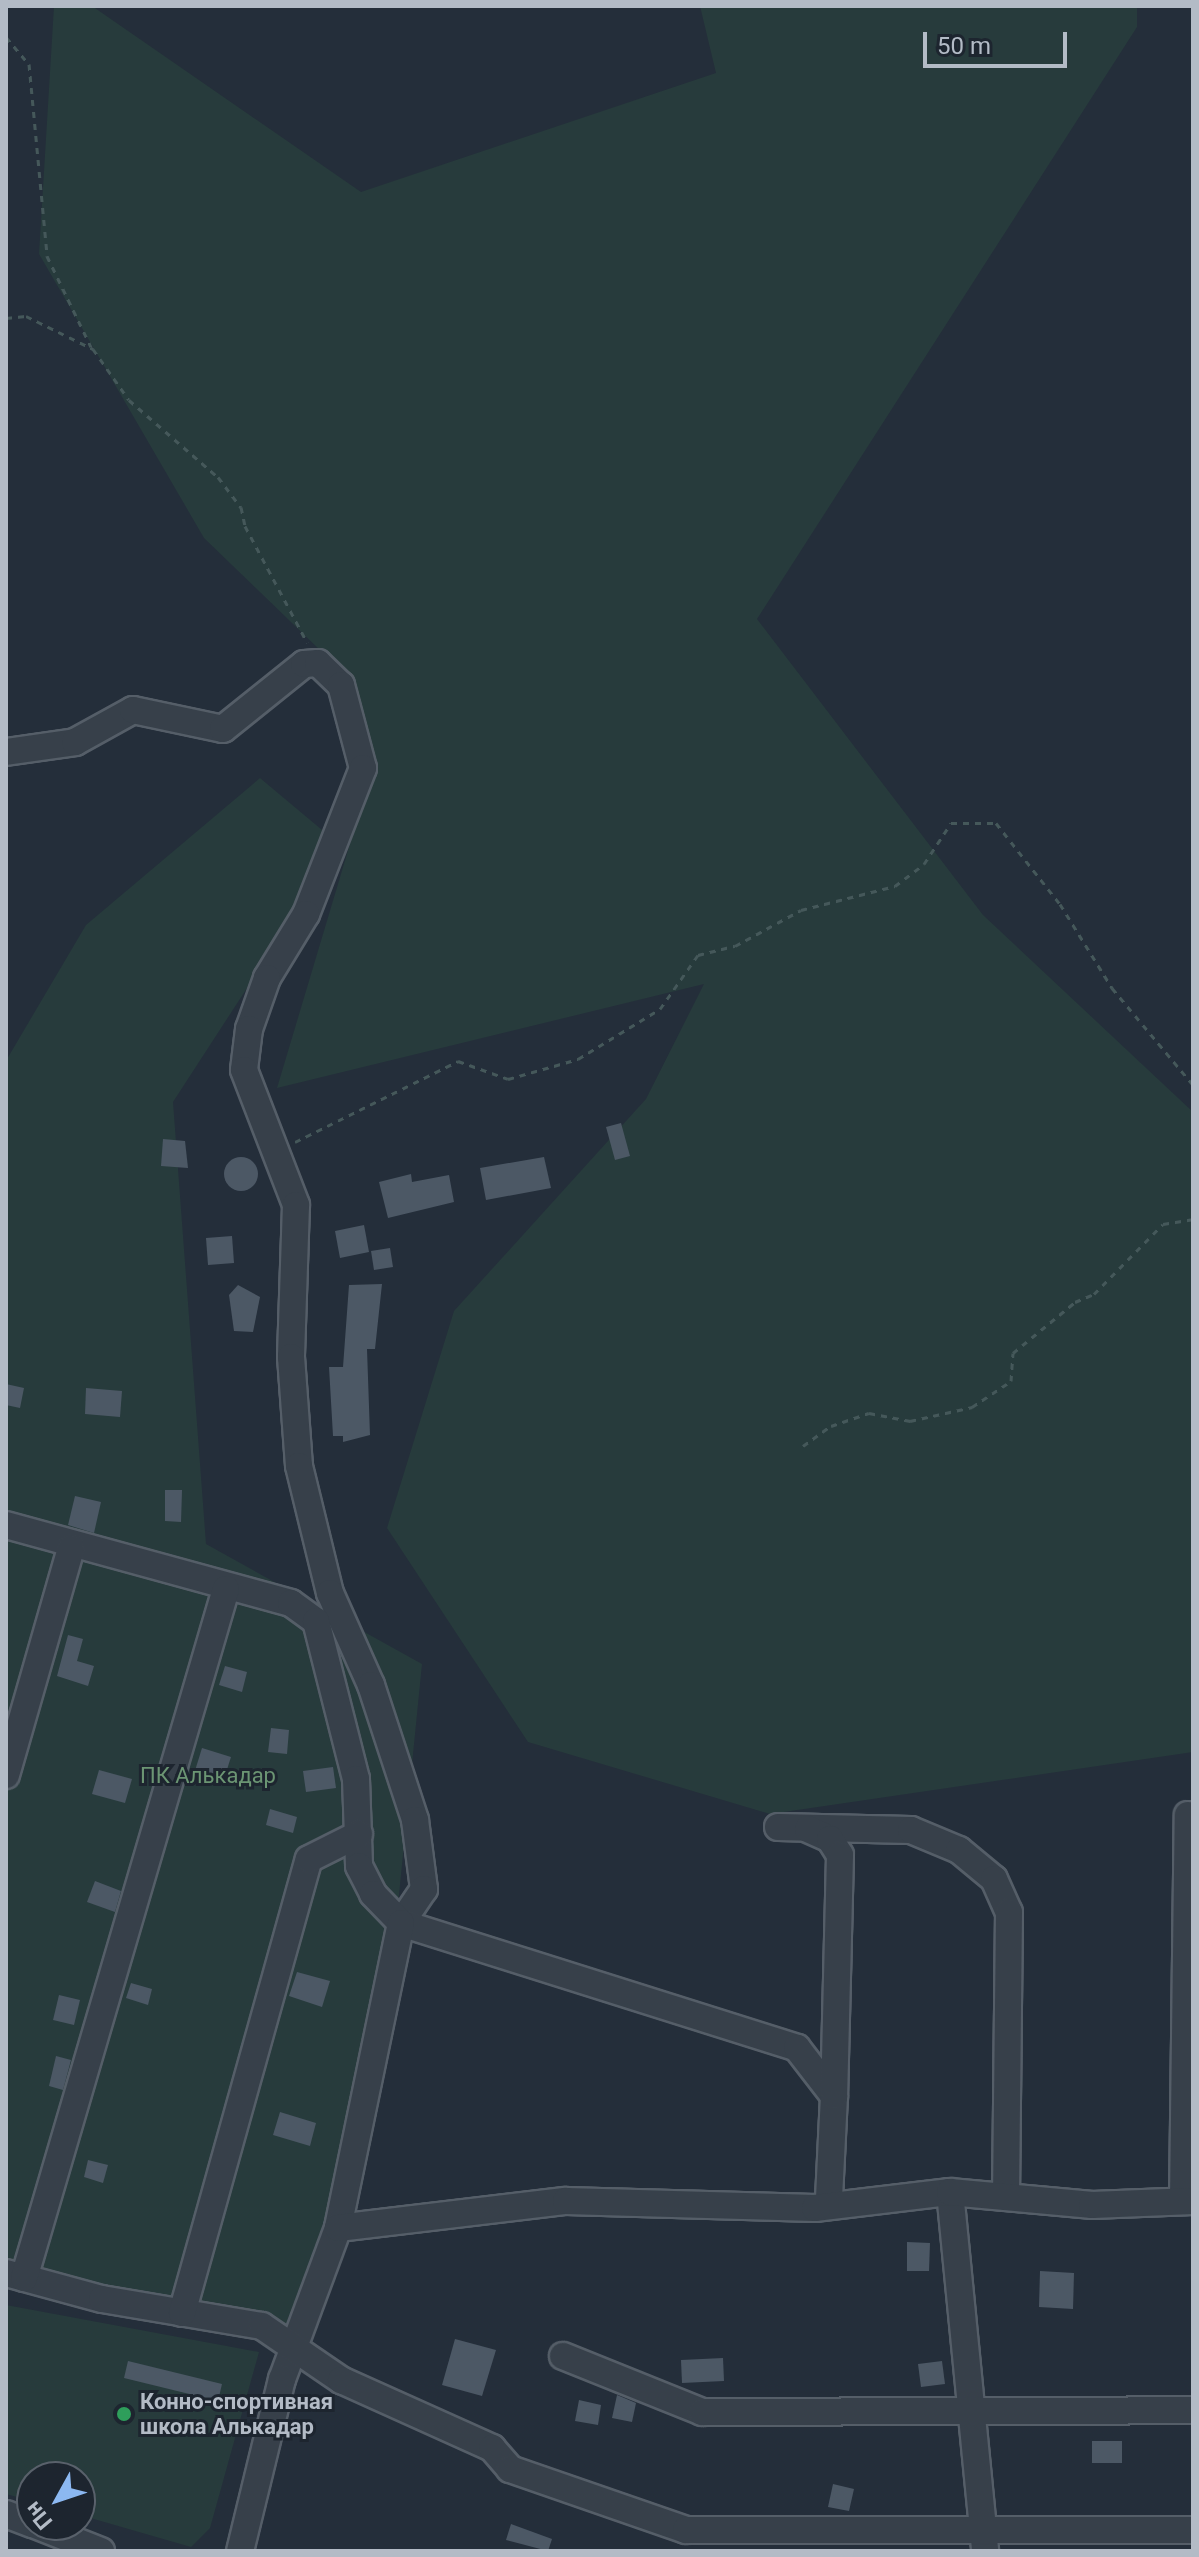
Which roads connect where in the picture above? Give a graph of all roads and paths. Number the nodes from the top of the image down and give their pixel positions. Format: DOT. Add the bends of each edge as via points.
graph roads {
  1 [pos="6,37"];
  2 [pos="6,318"];
  3 [pos="93,349"];
  4 [pos="318,663"];
  5 [pos="6,752"];
  6 [pos="1193,1085"];
  7 [pos="276,1151"];
  8 [pos="1193,1219"];
  9 [pos="803,1446"];
  10 [pos="307,1497"];
  11 [pos="6,1525"];
  12 [pos="71,1548"];
  13 [pos="226,1589"];
  14 [pos="316,1621"];
  15 [pos="6,1775"];
  16 [pos="1188,1815"];
  17 [pos="778,1827"];
  18 [pos="806,1828"];
  19 [pos="359,1834"];
  20 [pos="401,1923"];
  21 [pos="834,2096"];
  22 [pos="950,2192"];
  23 [pos="1006,2197"];
  24 [pos="829,2199"];
  25 [pos="1188,2201"];
  26 [pos="338,2228"];
  27 [pos="15,2275"];
  28 [pos="182,2313"];
  29 [pos="293,2345"];
  30 [pos="563,2356"];
  31 [pos="971,2408"];
  32 [pos="1193,2410"];
  33 [pos="1193,2530"];
  34 [pos="76,2541"];
  35 [pos="985,2541"];
  36 [pos="101,2551"];
  37 [pos="240,2551"];
  1 -- 3 [label="path" via="29,64 42,146 47,256"];
  2 -- 3 [label="path" via="26,316"];
  3 -- 4 [label="path" via="129,400 218,477 241,507 245,526"];
  4 -- 5 [label="street" via="304,664 223,729 133,710 75,742"];
  4 -- 7 [label="street" via="341,685 363,768 306,914 267,978 249,1029 244,1070"];
  6 -- 7 [label="path" via="1112,988 1060,904 996,823 951,823 924,864 895,886 801,910 735,946 698,955 660,1009 578,1059 508,1079 458,1061"];
  7 -- 10 [label="street" via="296,1205 291,1357"];
  8 -- 9 [label="path" via="1163,1224 1094,1294 1075,1302 1013,1353 1011,1381 972,1407 910,1421 869,1413 831,1426"];
  10 -- 14 [label="street"];
  10 -- 20 [label="street" via="330,1593 371,1685 415,1820 424,1889"];
  11 -- 12 [label="street"];
  12 -- 13 [label="street"];
  12 -- 15 [label="street"];
  13 -- 14 [label="street" via="291,1603"];
  13 -- 27 [label="street"];
  14 -- 19 [label="street" via="356,1779"];
  16 -- 25 [label="street"];
  17 -- 18 [label="street"];
  18 -- 21 [label="street" via="830,1839 840,1855"];
  18 -- 23 [label="street" via="911,1830 959,1850 994,1879 1009,1912"];
  19 -- 20 [label="street" via="359,1866 373,1894"];
  19 -- 28 [label="street" via="309,1859"];
  20 -- 21 [label="street" via="797,2048"];
  20 -- 26 [label="street"];
  21 -- 24 [label="street"];
  22 -- 23 [label="street"];
  22 -- 26 [label="street" via="815,2208 566,2201"];
  22 -- 31 [label="street"];
  23 -- 25 [label="street" via="1092,2205"];
  26 -- 29 [label="street"];
  27 -- 28 [label="street"];
  28 -- 29 [label="street" via="262,2326"];
  29 -- 35 [label="street" via="341,2380 492,2448 510,2469 686,2530"];
  29 -- 37 [label="street"];
  30 -- 31 [label="street" via="702,2412"];
  31 -- 32 [label="street"];
  31 -- 35 [label="street"];
  33 -- 35 [label="street"];
  34 -- 36 [label="street"];
}
